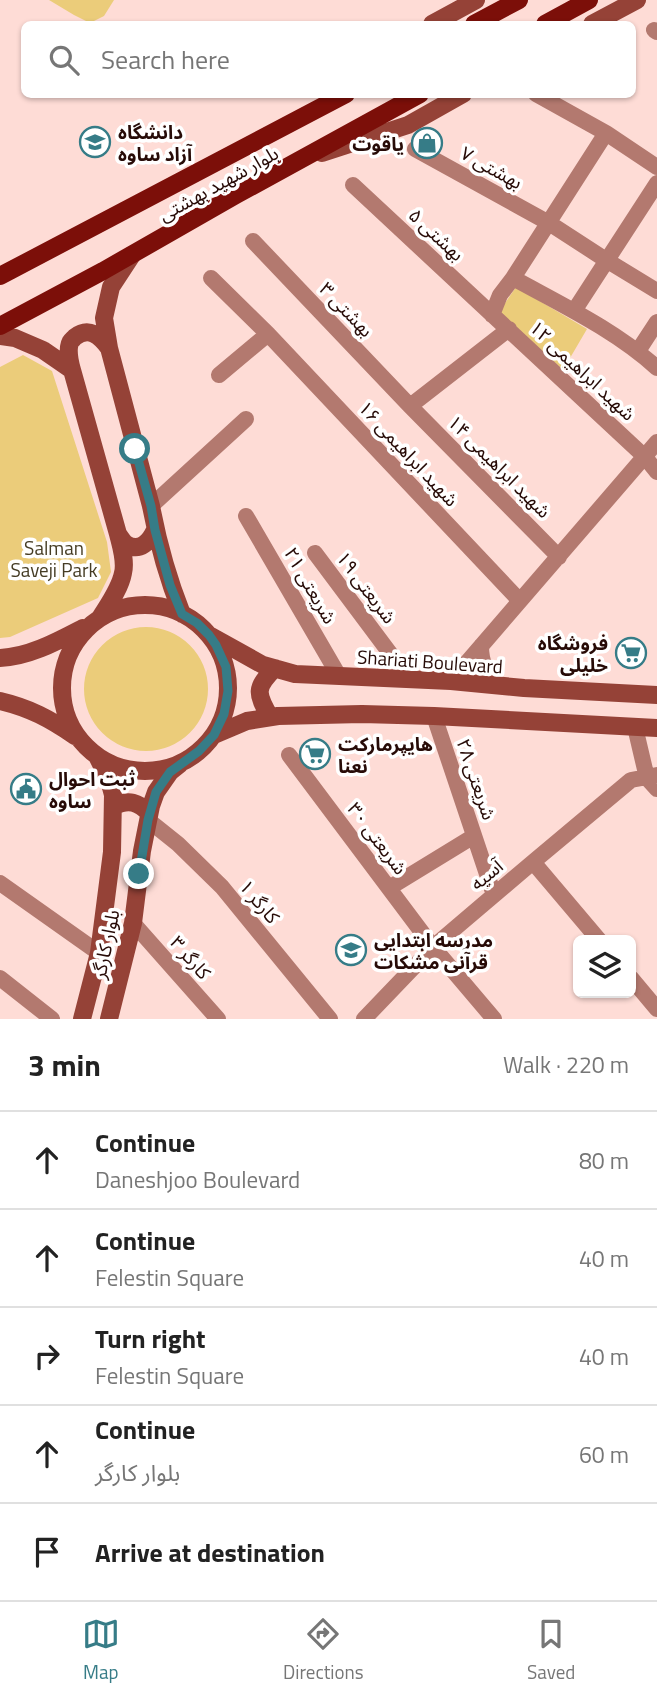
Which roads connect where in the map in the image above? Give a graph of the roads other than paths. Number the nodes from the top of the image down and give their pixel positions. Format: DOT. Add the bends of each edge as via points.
graph roads {
  1 [pos="476,0"];
  2 [pos="519,0"];
  3 [pos="589,0"];
  4 [pos="637,0"];
  5 [pos="438,21"];
  6 [pos="480,21"];
  7 [pos="550,21"];
  8 [pos="598,21"];
  9 [pos="322,98"];
  10 [pos="339,98"];
  11 [pos="414,98"];
  12 [pos="456,98"];
  13 [pos="543,98"];
  14 [pos="291,125"];
  15 [pos="606,133"];
  16 [pos="415,149"];
  17 [pos="302,160"];
  18 [pos="657,166"];
  19 [pos="657,183"];
  20 [pos="353,185"];
  21 [pos="549,223"];
  22 [pos="253,241"];
  23 [pos="132,255"];
  24 [pos="606,260"];
  25 [pos="0,276"];
  26 [pos="211,278"];
  27 [pos="513,278"];
  28 [pos="657,291"];
  29 [pos="574,311"];
  30 [pos="492,315"];
  31 [pos="657,322"];
  32 [pos="0,326"];
  33 [pos="509,330"];
  34 [pos="268,334"];
  35 [pos="0,336"];
  36 [pos="109,348"];
  37 [pos="638,351"];
  38 [pos="657,368"];
  39 [pos="72,370"];
  40 [pos="219,375"];
  41 [pos="411,406"];
  42 [pos="246,419"];
  43 [pos="657,442"];
  44 [pos="645,457"];
  45 [pos="657,472"];
  46 [pos="151,506"];
  47 [pos="246,516"];
  48 [pos="155,530"];
  49 [pos="118,534"];
  50 [pos="315,553"];
  51 [pos="559,557"];
  52 [pos="519,600"];
  53 [pos="182,614"];
  54 [pos="96,621"];
  55 [pos="209,635"];
  56 [pos="481,646"];
  57 [pos="0,658"];
  58 [pos="275,668"];
  59 [pos="339,676"];
  60 [pos="410,680"];
  61 [pos="451,681"];
  62 [pos="499,686"];
  63 [pos="657,695"];
  64 [pos="0,701"];
  65 [pos="434,716"];
  66 [pos="270,717"];
  67 [pos="635,727"];
  68 [pos="657,728"];
  69 [pos="214,735"];
  70 [pos="81,741"];
  71 [pos="289,755"];
  72 [pos="97,756"];
  73 [pos="180,764"];
  74 [pos="654,781"];
  75 [pos="114,806"];
  76 [pos="148,817"];
  77 [pos="474,836"];
  78 [pos="533,862"];
  79 [pos="0,883"];
  80 [pos="389,888"];
  81 [pos="494,895"];
  82 [pos="133,923"];
  83 [pos="595,935"];
  84 [pos="433,947"];
  85 [pos="99,953"];
  86 [pos="0,978"];
  87 [pos="636,984"];
  88 [pos="654,1005"];
  89 [pos="52,1019"];
  90 [pos="82,1019"];
  91 [pos="109,1019"];
  92 [pos="218,1019"];
  93 [pos="330,1019"];
  94 [pos="364,1019"];
  95 [pos="494,1019"];
  1 -- 5 [label="main road"];
  2 -- 6 [label="main road"];
  3 -- 7 [label="main road"];
  4 -- 8 [label="main road"];
  9 -- 14 [label="main road, بلوار شهید بهشتی"];
  10 -- 14 [label="main road"];
  11 -- 17 [label="main road"];
  12 -- 17 [label="main road, بلوار شهید بهشتی" via="408,125"];
  13 -- 15 [label="street"];
  14 -- 25 [label="main road, بلوار شهید بهشتی"];
  15 -- 18 [label="street"];
  15 -- 21 [label="street"];
  16 -- 21 [label="street, بهشتی ۷"];
  17 -- 23 [label="main road, بلوار شهید بهشتی"];
  19 -- 24 [label="street"];
  20 -- 30 [label="street, بهشتی ۵"];
  21 -- 24 [label="street, بهشتی ۷"];
  21 -- 27 [label="street"];
  22 -- 41 [label="street, بهشتی ۳"];
  23 -- 32 [label="main road, بلوار شهید بهشتی"];
  23 -- 36 [label="main road" via="111,287 104,318"];
  24 -- 28 [label="street, بهشتی ۷"];
  24 -- 29 [label="street"];
  26 -- 34 [label="street, شهید ابراهیمی ۱۶"];
  27 -- 29 [label="street"];
  27 -- 30 [label="street"];
  29 -- 37 [label="street"];
  30 -- 33 [label="street, شهید ابراهیمی ۱۲"];
  31 -- 37 [label="street"];
  33 -- 41 [label="street"];
  33 -- 44 [label="street, شهید ابراهیمی ۱۲"];
  34 -- 40 [label="street"];
  34 -- 52 [label="street, شهید ابراهیمی ۱۶"];
  35 -- 39 [label="main road" via="43,350"];
  36 -- 39 [label="main road" via="100,336 79,334 68,349"];
  36 -- 46 [label="main road"];
  37 -- 38 [label="street"];
  39 -- 49 [label="main road"];
  41 -- 51 [label="street, شهید ابراهیمی ۱۴"];
  42 -- 46 [label="street"];
  43 -- 44 [label="street"];
  44 -- 45 [label="street, شهید ابراهیمی ۱۲"];
  44 -- 51 [label="street"];
  46 -- 48 [label="main road"];
  47 -- 59 [label="street, شریعتی ۲۱"];
  48 -- 49 [label="main road" via="150,540 136,547"];
  48 -- 53 [label="main road"];
  49 -- 54 [label="main road" via="124,572"];
  50 -- 60 [label="street, شریعتی ۱۹"];
  51 -- 52 [label="street"];
  52 -- 56 [label="street"];
  53 -- 54 [label="main road" via="149,605 132,606"];
  53 -- 55 [label="main road"];
  54 -- 57 [label="main road" via="51,645"];
  54 -- 70 [label="main road" via="74,645 63,672 65,709"];
  55 -- 58 [label="main road, Shariati Boulevard"];
  55 -- 69 [label="main road" via="226,667 228,691"];
  56 -- 61 [label="street"];
  56 -- 62 [label="street" via="485,668"];
  58 -- 59 [label="main road, Shariati Boulevard"];
  58 -- 66 [label="main road" via="259,690"];
  59 -- 60 [label="main road, Shariati Boulevard"];
  60 -- 61 [label="main road, Shariati Boulevard"];
  61 -- 62 [label="main road, Shariati Boulevard"];
  62 -- 63 [label="main road, Shariati Boulevard"];
  64 -- 70 [label="main road" via="50,719"];
  65 -- 66 [label="main road"];
  65 -- 67 [label="main road"];
  65 -- 77 [label="street, شریعتی ۲۸"];
  66 -- 69 [label="main road"];
  67 -- 68 [label="main road"];
  67 -- 74 [label="street"];
  69 -- 73 [label="main road"];
  70 -- 72 [label="main road"];
  71 -- 80 [label="street, شریعتی ۳۰"];
  72 -- 73 [label="main road" via="131,770"];
  72 -- 75 [label="main road, بلوار کارگر" via="109,780"];
  73 -- 76 [label="main road, بلوار کارگر" via="156,792"];
  74 -- 78 [label="street, آسیه" via="631,780"];
  75 -- 76 [label="main road" via="141,804"];
  75 -- 85 [label="main road, بلوار کارگر"];
  76 -- 82 [label="main road, بلوار کارگر"];
  76 -- 93 [label="street, کارگر ۱" via="222,887"];
  77 -- 80 [label="street"];
  77 -- 81 [label="street, شریعتی ۲۸"];
  78 -- 81 [label="street, آسیه"];
  78 -- 83 [label="street"];
  79 -- 85 [label="street"];
  80 -- 84 [label="street, شریعتی ۳۰"];
  81 -- 84 [label="street, آسیه"];
  82 -- 91 [label="main road, بلوار کارگر"];
  82 -- 92 [label="street, کارگر ۳"];
  84 -- 94 [label="street, آسیه"];
  84 -- 95 [label="street, شریعتی ۳۰"];
  85 -- 90 [label="main road, بلوار کارگر"];
  86 -- 89 [label="street"];
  87 -- 88 [label="street"];
}
